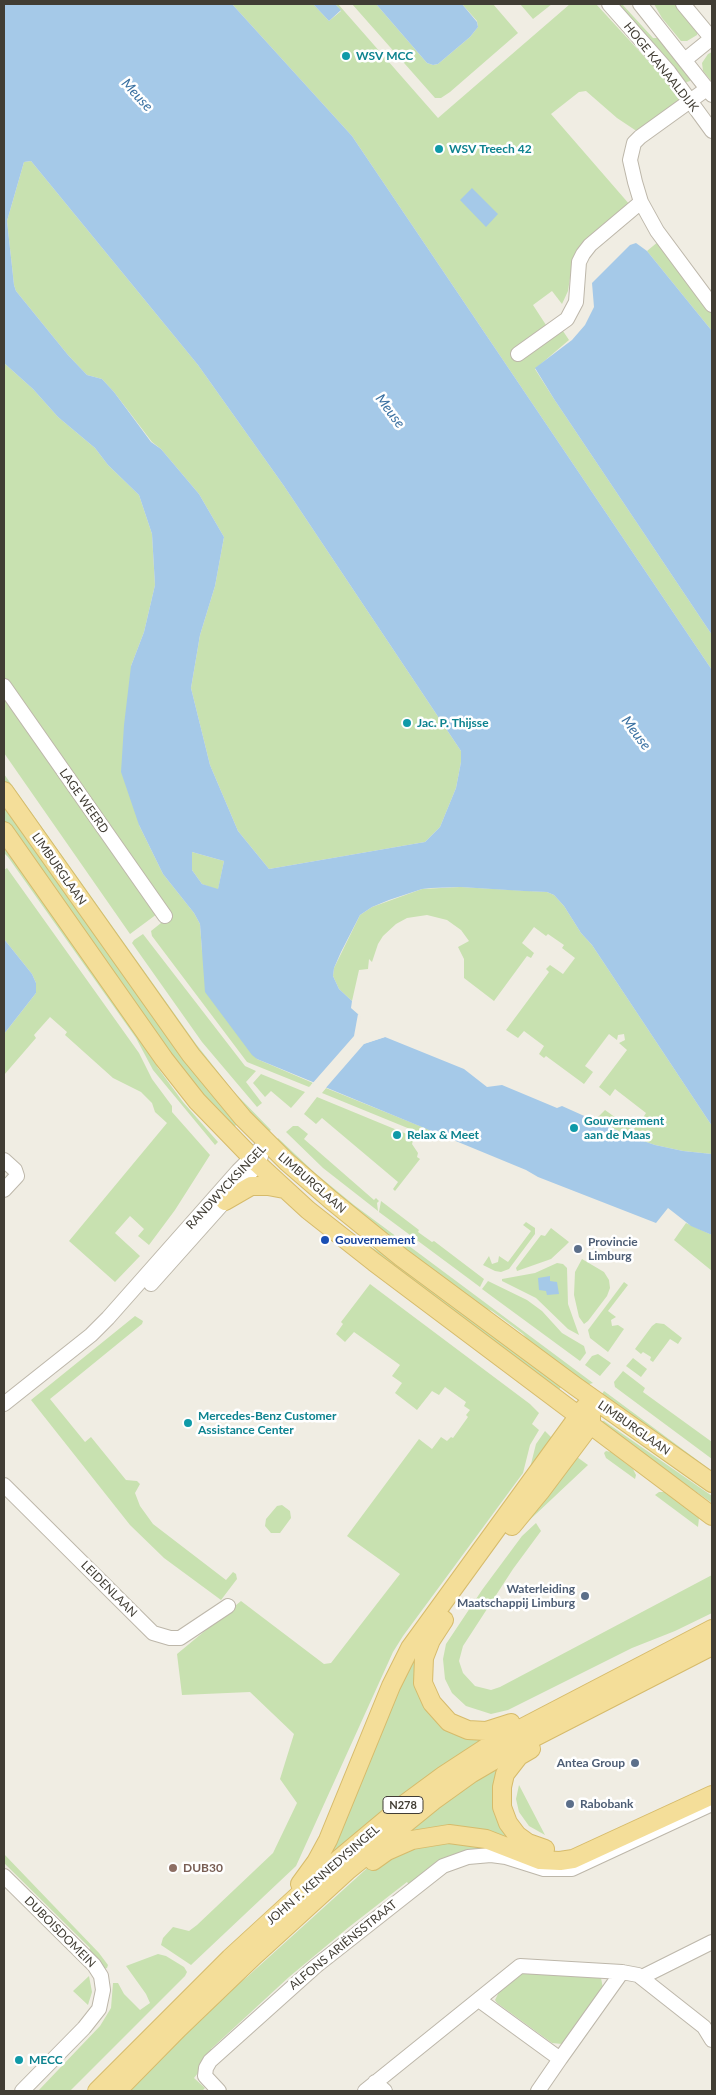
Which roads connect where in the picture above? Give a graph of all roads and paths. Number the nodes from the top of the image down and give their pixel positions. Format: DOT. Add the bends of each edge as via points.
graph roads {
  1 [pos="609,4"];
  2 [pos="640,4"];
  3 [pos="683,4"];
  4 [pos="712,38"];
  5 [pos="686,60"];
  6 [pos="710,91"];
  7 [pos="690,101"];
  8 [pos="712,131"];
  9 [pos="641,202"];
  10 [pos="712,304"];
  11 [pos="518,354"];
  12 [pos="4,686"];
  13 [pos="4,791"];
  14 [pos="4,831"];
  15 [pos="165,916"];
  16 [pos="267,1142"];
  17 [pos="4,1160"];
  18 [pos="255,1161"];
  19 [pos="284,1189"];
  20 [pos="4,1190"];
  21 [pos="225,1201"];
  22 [pos="90,1335"];
  23 [pos="591,1398"];
  24 [pos="4,1404"];
  25 [pos="585,1420"];
  26 [pos="712,1483"];
  27 [pos="4,1485"];
  28 [pos="712,1516"];
  29 [pos="228,1606"];
  30 [pos="712,1629"];
  31 [pos="712,1646"];
  32 [pos="535,1728"];
  33 [pos="712,1782"];
  34 [pos="712,1795"];
  35 [pos="712,1804"];
  36 [pos="347,1871"];
  37 [pos="4,1876"];
  38 [pos="291,1902"];
  39 [pos="712,1942"];
  40 [pos="622,1972"];
  41 [pos="642,1977"];
  42 [pos="479,2000"];
  43 [pos="712,2040"];
  44 [pos="560,2059"];
  45 [pos="375,2088"];
  46 [pos="22,2091"];
  47 [pos="97,2091"];
  48 [pos="117,2091"];
  49 [pos="219,2091"];
  50 [pos="538,2091"];
  1 -- 7 [label="street, HOGE KANAALDIJK"];
  2 -- 5 [label="street"];
  3 -- 4 [label="street"];
  4 -- 5 [label="street"];
  5 -- 6 [label="street"];
  6 -- 7 [label="street"];
  7 -- 8 [label="street, HOGE KANAALDIJK"];
  7 -- 9 [label="street" via="634,144 630,160"];
  9 -- 10 [label="street" via="657,231"];
  9 -- 11 [label="street" via="583,254 572,312"];
  12 -- 15 [label="street, LAGE WEERD"];
  13 -- 16 [label="main road, LIMBURGLAAN" via="191,1055"];
  14 -- 18 [label="main road, LIMBURGLAAN" via="164,1059 197,1101"];
  16 -- 18 [label="street, RANDWYCKSINGEL"];
  16 -- 23 [label="main road, LIMBURGLAAN" via="401,1257"];
  17 -- 20 [label="street" via="16,1170 17,1176"];
  18 -- 19 [label="main road, LIMBURGLAAN"];
  18 -- 21 [label="street, RANDWYCKSINGEL"];
  18 -- 22 [label="street, RANDWYCKSINGEL"];
  19 -- 21 [label="main road" via="251,1186"];
  19 -- 25 [label="main road, LIMBURGLAAN" via="374,1262"];
  21 -- 22 [label="street, RANDWYCKSINGEL" via="132,1304"];
  22 -- 24 [label="street, RANDWYCKSINGEL"];
  23 -- 25 [label="main road"];
  23 -- 26 [label="main road, LIMBURGLAAN"];
  25 -- 28 [label="main road, LIMBURGLAAN"];
  25 -- 32 [label="main road" via="448,1613 424,1658 426,1692 434,1708 449,1722 463,1729 486,1732 516,1721"];
  25 -- 38 [label="main road" via="405,1658 330,1835"];
  27 -- 29 [label="street, LEIDENLAAN" via="153,1633 180,1638"];
  30 -- 32 [label="main road, JOHN F. KENNEDYSINGEL / N278"];
  31 -- 32 [label="main road, JOHN F. KENNEDYSINGEL / N278"];
  32 -- 33 [label="main road" via="536,1745 509,1767 501,1792 504,1812 513,1829 524,1840 541,1849 561,1851 581,1847"];
  32 -- 36 [label="main road, JOHN F. KENNEDYSINGEL / N278" via="395,1830"];
  32 -- 38 [label="main road, JOHN F. KENNEDYSINGEL / N278" via="467,1759 406,1803"];
  34 -- 36 [label="main road" via="573,1859 540,1860 486,1839 449,1834 412,1840 380,1855 364,1868"];
  35 -- 49 [label="street, ALFONS ARIËNSSTRAAT" via="572,1869 544,1869 506,1857 482,1854 449,1863 345,1941 210,2061 205,2076"];
  36 -- 48 [label="main road, JOHN F. KENNEDYSINGEL / N278" via="213,1994"];
  37 -- 46 [label="street, DUBOISDOMEIN" via="94,1964 100,1976 103,1996 99,2009 84,2028"];
  38 -- 47 [label="main road, JOHN F. KENNEDYSINGEL / N278" via="219,1968"];
  39 -- 41 [label="street"];
  40 -- 41 [label="street"];
  40 -- 42 [label="street" via="520,1966"];
  40 -- 44 [label="street"];
  41 -- 43 [label="street" via="704,2027"];
  42 -- 44 [label="street"];
  42 -- 45 [label="street"];
  44 -- 50 [label="street"];
}
